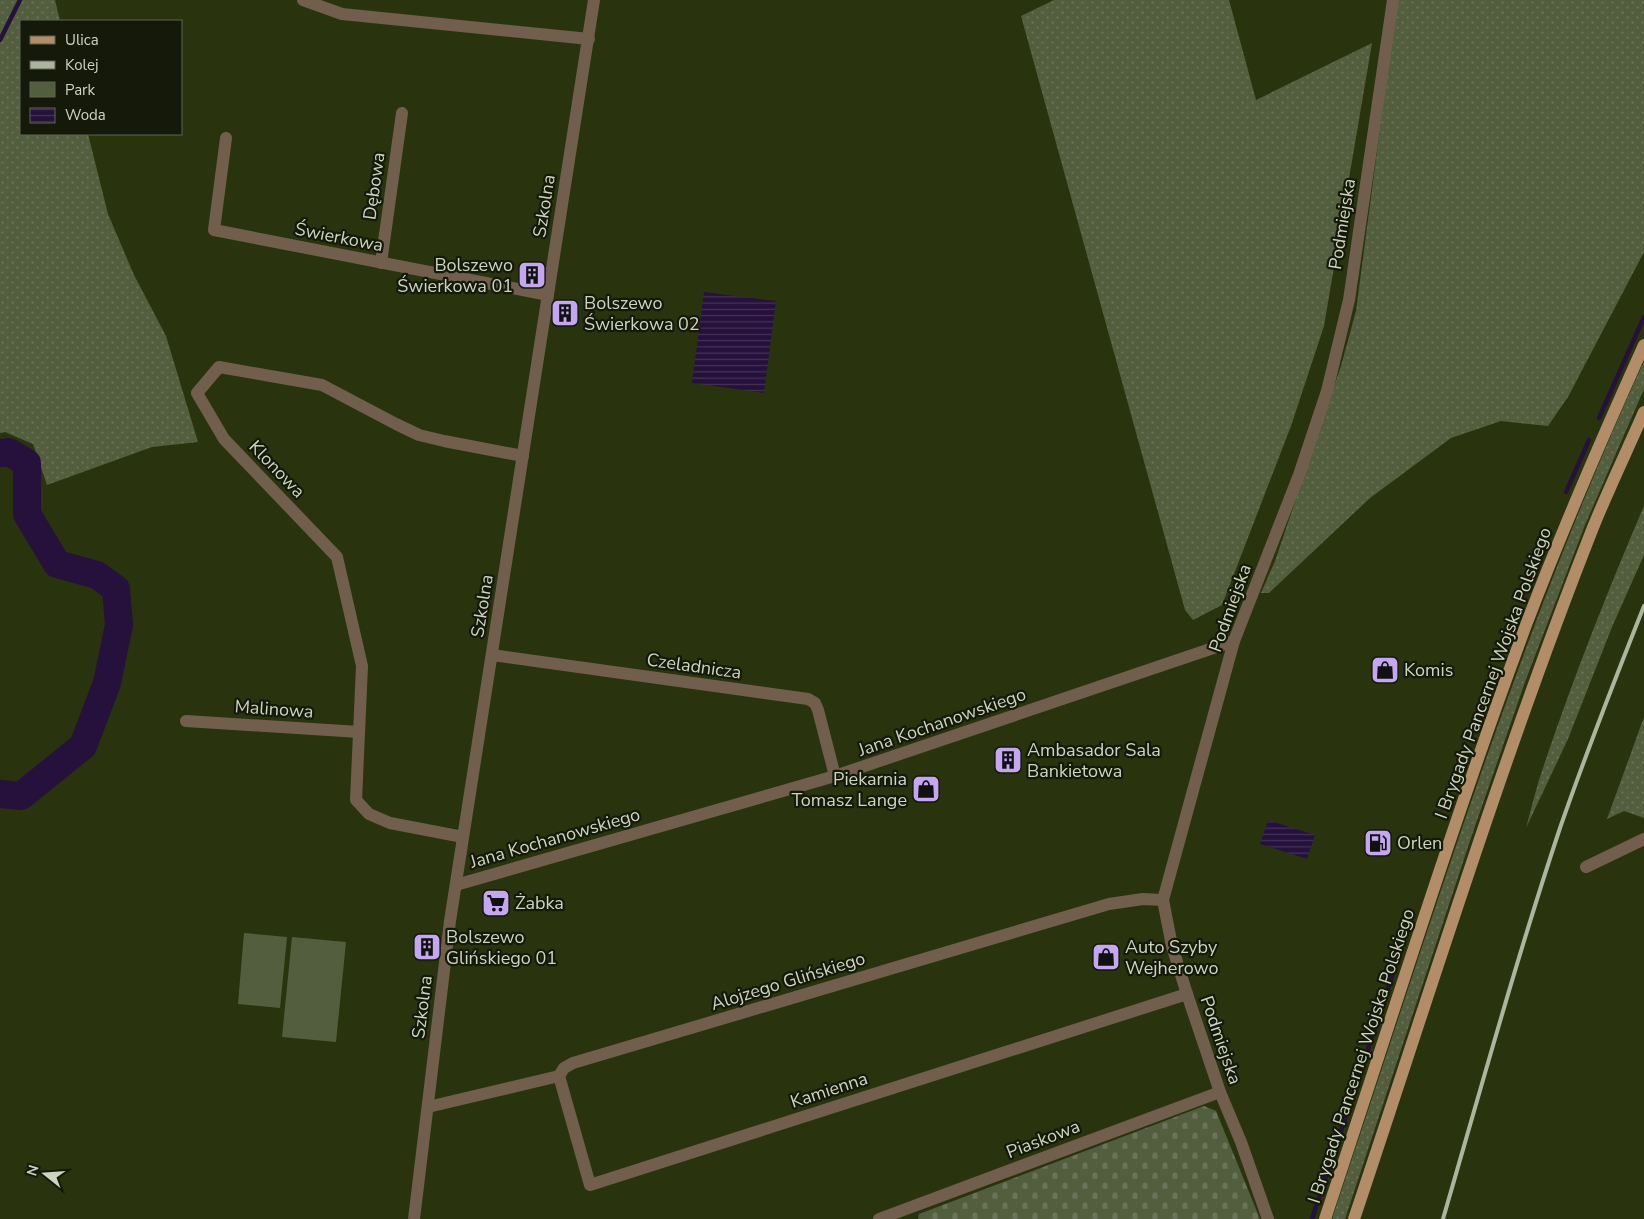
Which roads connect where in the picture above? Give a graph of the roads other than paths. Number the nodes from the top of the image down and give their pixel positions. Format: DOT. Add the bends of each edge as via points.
graph roads {
  1 [pos="303,0"];
  2 [pos="594,0"];
  3 [pos="1393,0"];
  4 [pos="589,39"];
  5 [pos="402,113"];
  6 [pos="226,138"];
  7 [pos="381,263"];
  8 [pos="548,295"];
  9 [pos="1644,345"];
  10 [pos="1644,412"];
  11 [pos="523,456"];
  12 [pos="1234,641"];
  13 [pos="492,656"];
  14 [pos="186,721"];
  15 [pos="359,732"];
  16 [pos="835,776"];
  17 [pos="463,837"];
  18 [pos="1644,839"];
  19 [pos="1586,867"];
  20 [pos="456,885"];
  21 [pos="1163,900"];
  22 [pos="1187,994"];
  23 [pos="558,1076"];
  24 [pos="1220,1092"];
  25 [pos="428,1106"];
  26 [pos="414,1219"];
  27 [pos="879,1219"];
  28 [pos="1268,1219"];
  29 [pos="1325,1219"];
  30 [pos="1354,1219"];
  1 -- 4 [label="street" via="342,14"];
  2 -- 4 [label="street, Szkolna"];
  3 -- 12 [label="street, Podmiejska" via="1349,300 1337,355 1299,475"];
  4 -- 8 [label="street, Szkolna"];
  5 -- 7 [label="street, Dębowa"];
  6 -- 7 [label="street, Świerkowa" via="214,230"];
  7 -- 8 [label="street, Świerkowa"];
  8 -- 11 [label="street, Szkolna"];
  9 -- 29 [label="main road, I Brygady Pancernej Wojska Polskiego" via="1574,506 1482,748"];
  10 -- 30 [label="main road" via="1593,528 1547,648"];
  11 -- 13 [label="street, Szkolna"];
  11 -- 15 [label="street, Klonowa" via="419,434 322,385 219,367 197,393 224,439 337,558 362,666"];
  12 -- 16 [label="street, Jana Kochanowskiego"];
  12 -- 21 [label="street, Podmiejska"];
  13 -- 16 [label="street, Czeladnicza" via="808,699 818,710"];
  13 -- 17 [label="street, Szkolna"];
  14 -- 15 [label="street, Malinowa"];
  15 -- 17 [label="street, Klonowa" via="356,800 369,814 390,823"];
  16 -- 20 [label="street, Jana Kochanowskiego"];
  17 -- 20 [label="street, Szkolna"];
  18 -- 19 [label="street"];
  20 -- 25 [label="street, Szkolna"];
  21 -- 22 [label="street, Podmiejska" via="1172,946"];
  21 -- 23 [label="street, Alojzego Glińskiego" via="1143,899 1100,906 573,1063"];
  22 -- 23 [label="street, Kamienna" via="590,1185"];
  22 -- 24 [label="street, Podmiejska"];
  23 -- 25 [label="street, Alojzego Glińskiego"];
  24 -- 27 [label="street, Piaskowa"];
  24 -- 28 [label="street, Podmiejska" via="1242,1142"];
  25 -- 26 [label="street, Szkolna"];
}
